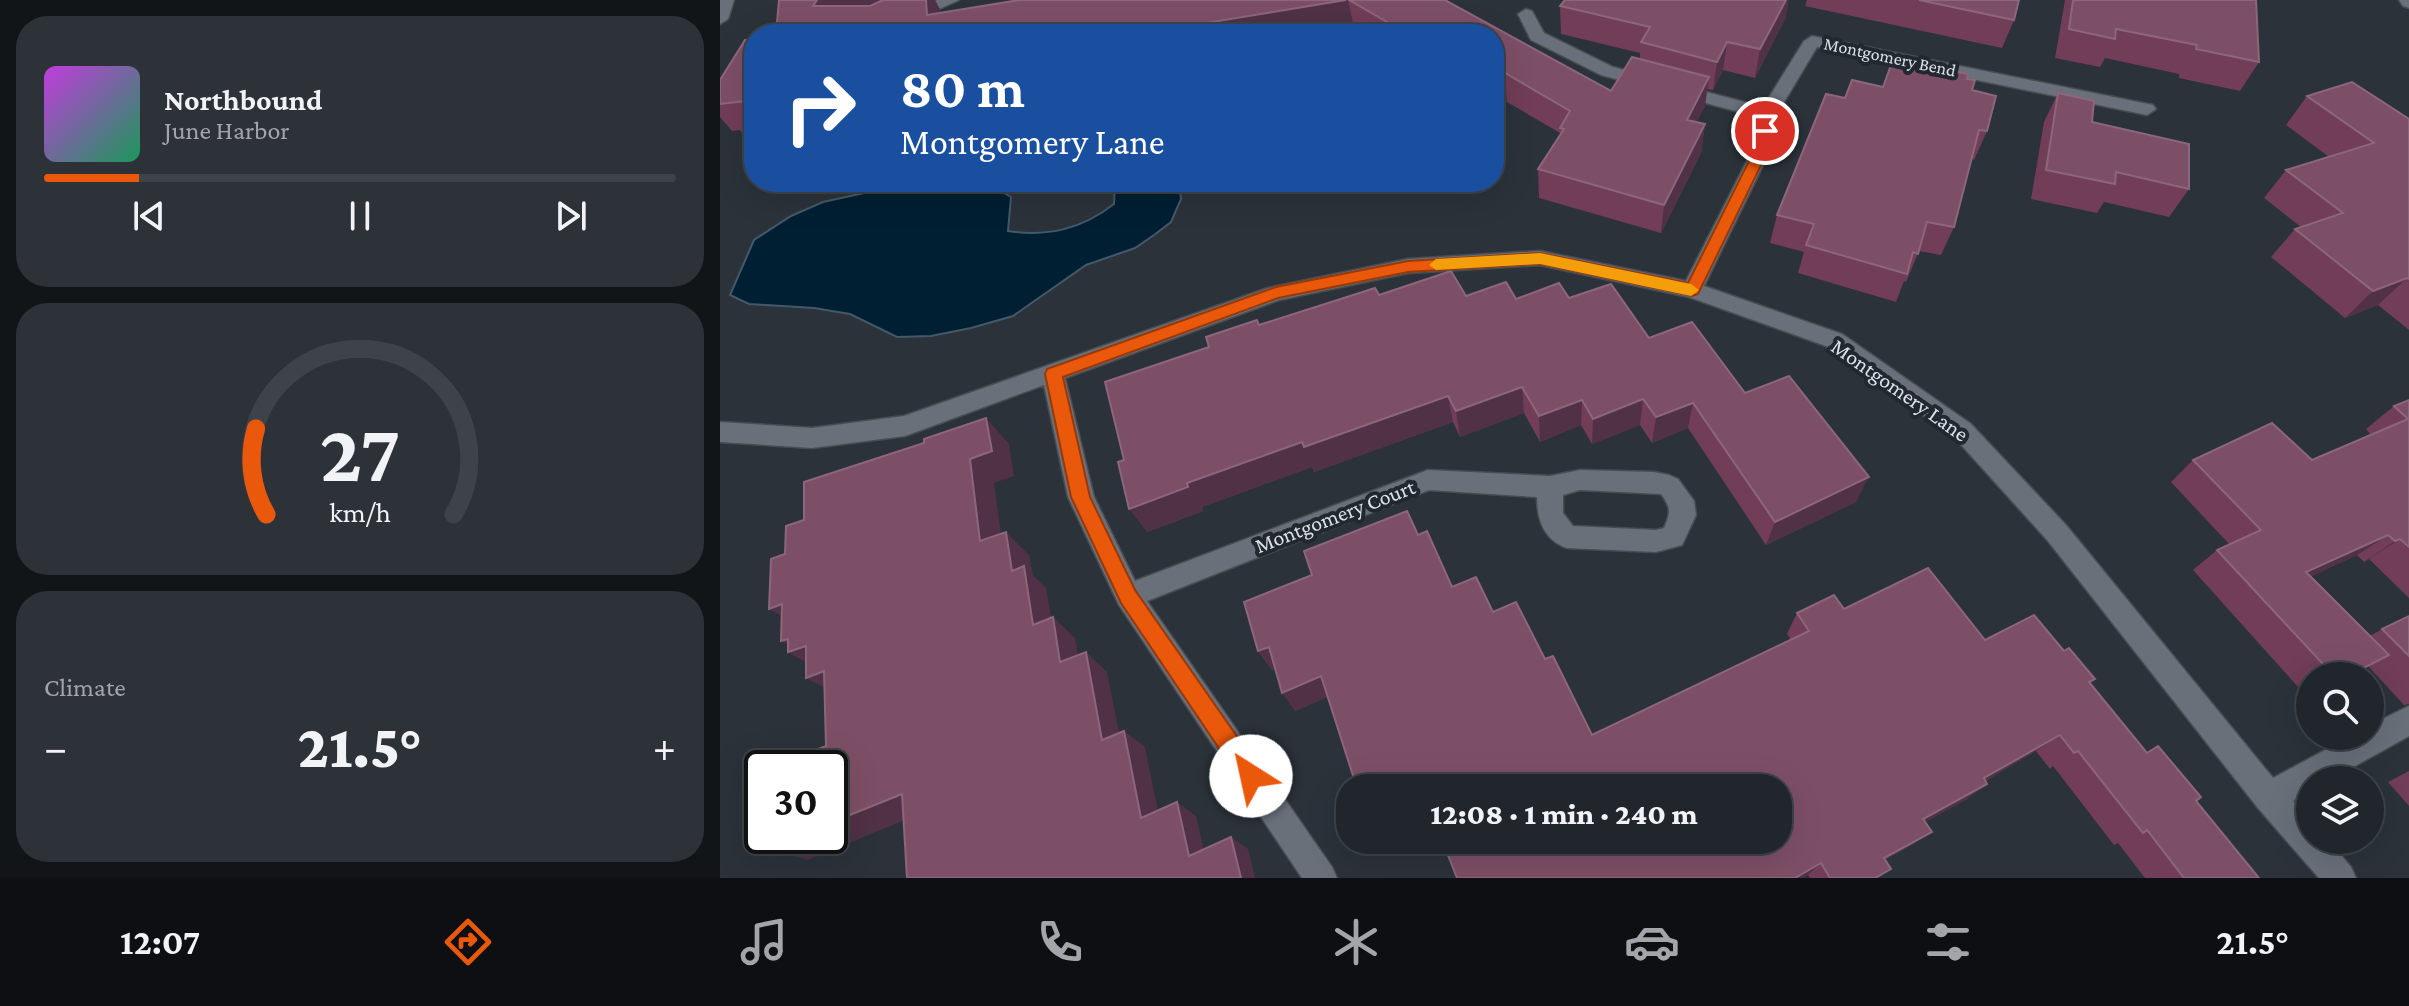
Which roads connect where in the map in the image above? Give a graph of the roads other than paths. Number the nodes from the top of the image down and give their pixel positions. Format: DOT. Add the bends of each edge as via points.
graph roads {
  1 [pos="726,0"];
  2 [pos="951,0"];
  3 [pos="1526,14"];
  4 [pos="720,19"];
  5 [pos="896,22"];
  6 [pos="2147,109"];
  7 [pos="1768,114"];
  8 [pos="1692,290"];
  9 [pos="1053,374"];
  10 [pos="720,432"];
  11 [pos="1550,487"];
  12 [pos="1128,596"];
  13 [pos="2409,720"];
  14 [pos="2269,797"];
  15 [pos="1321,878"];
  16 [pos="2340,878"];
  1 -- 4 [label="street"];
  2 -- 5 [label="street"];
  3 -- 7 [label="street" via="1537,36 1607,71"];
  6 -- 7 [label="street, Montgomery Bend" via="1812,41"];
  7 -- 8 [label="street, Montgomery Bend" via="1762,149"];
  8 -- 9 [label="street, Montgomery Lane" via="1540,258 1408,266 1276,293"];
  8 -- 14 [label="street, Montgomery Lane" via="1834,340 1963,431 2057,533"];
  9 -- 10 [label="street, Montgomery Lane" via="905,426 812,438"];
  9 -- 12 [label="street" via="1081,497"];
  11 -- 11 [label="street, Montgomery Court" via="1550,513 1567,537 1656,541 1673,537 1683,515 1676,493 1654,482 1580,480"];
  11 -- 12 [label="street, Montgomery Court" via="1428,480"];
  12 -- 15 [label="street"];
  13 -- 14 [label="street"];
  14 -- 16 [label="street, Montgomery Lane"];
}
